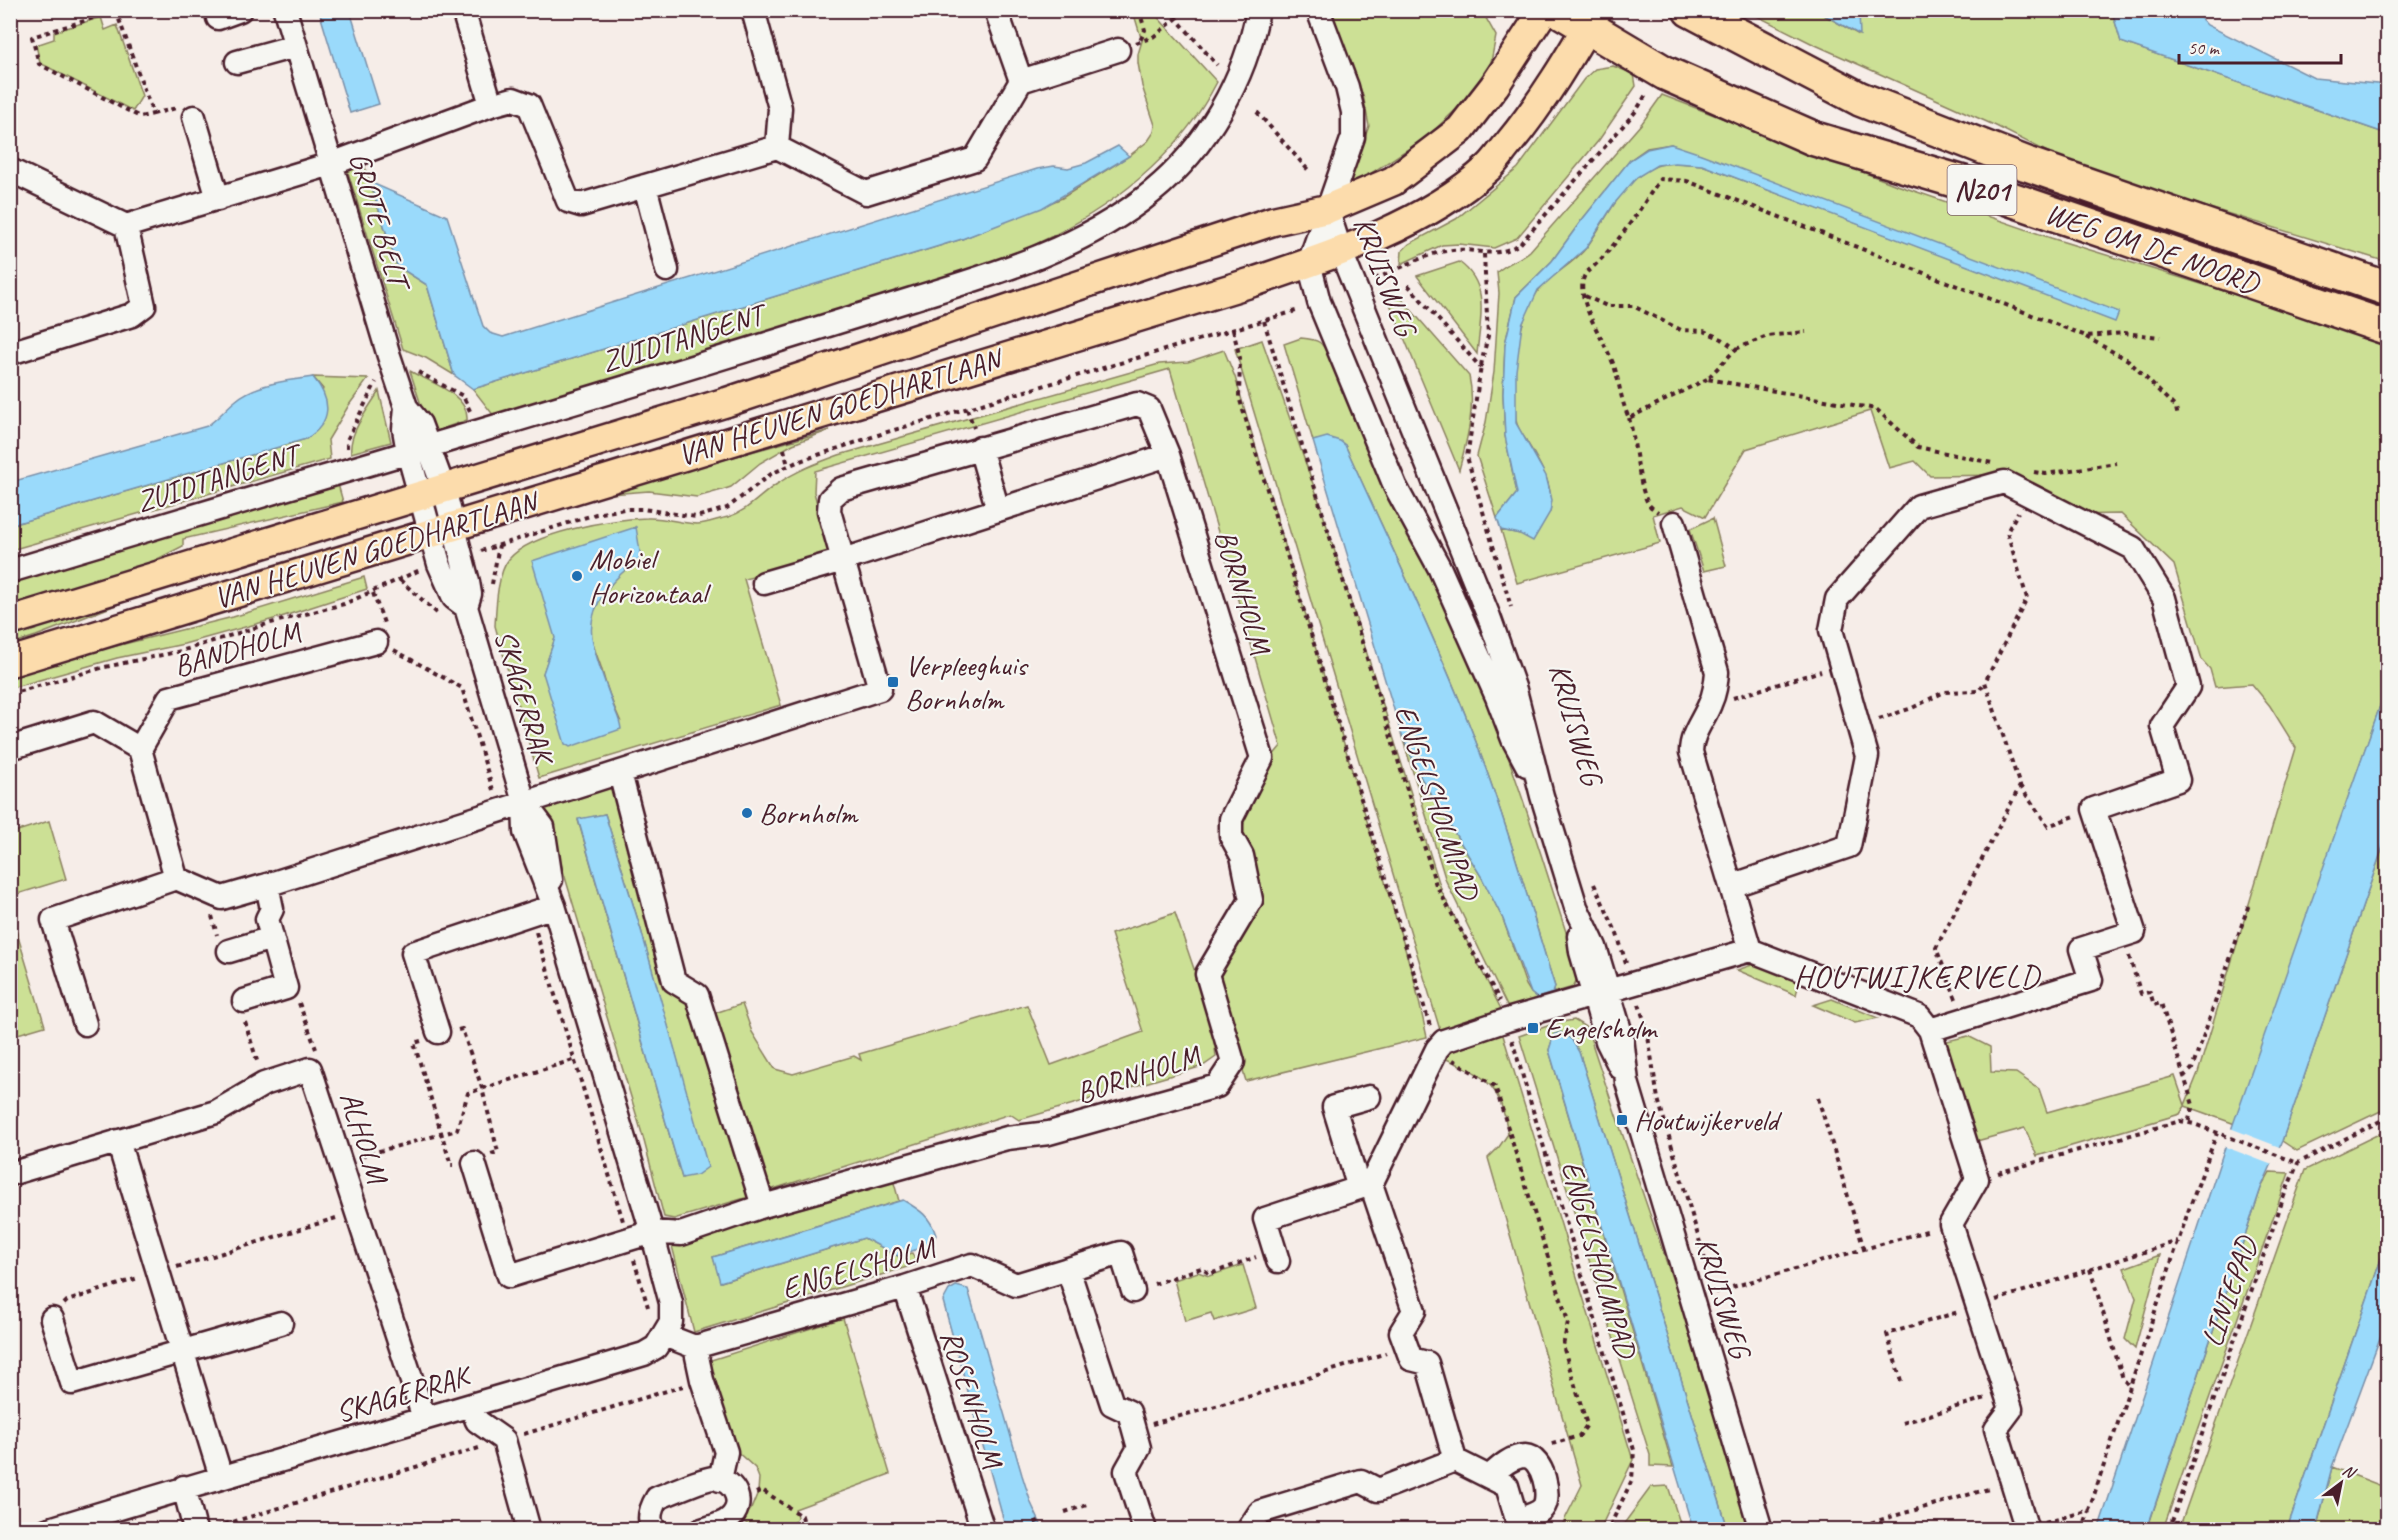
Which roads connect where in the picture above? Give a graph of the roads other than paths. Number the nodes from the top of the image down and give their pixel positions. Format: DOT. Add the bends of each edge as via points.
graph roads {
  1 [pos="240,10"];
  2 [pos="285,10"];
  3 [pos="463,10"];
  4 [pos="753,10"];
  5 [pos="996,10"];
  6 [pos="1258,10"];
  7 [pos="1318,10"];
  8 [pos="1544,10"];
  9 [pos="1559,10"];
  10 [pos="1690,10"];
  11 [pos="218,18"];
  12 [pos="1592,19"];
  13 [pos="295,46"];
  14 [pos="1118,50"];
  15 [pos="237,62"];
  16 [pos="1021,81"];
  17 [pos="491,105"];
  18 [pos="194,117"];
  19 [pos="777,147"];
  20 [pos="331,164"];
  21 [pos="10,170"];
  22 [pos="645,186"];
  23 [pos="218,199"];
  24 [pos="1327,209"];
  25 [pos="126,226"];
  26 [pos="1341,252"];
  27 [pos="1309,263"];
  28 [pos="667,270"];
  29 [pos="2388,289"];
  30 [pos="2388,328"];
  31 [pos="10,353"];
  32 [pos="418,448"];
  33 [pos="980,448"];
  34 [pos="1168,455"];
  35 [pos="432,492"];
  36 [pos="998,510"];
  37 [pos="1674,523"];
  38 [pos="443,529"];
  39 [pos="843,560"];
  40 [pos="10,572"];
  41 [pos="764,583"];
  42 [pos="10,621"];
  43 [pos="383,642"];
  44 [pos="10,662"];
  45 [pos="10,748"];
  46 [pos="140,748"];
  47 [pos="620,773"];
  48 [pos="1542,796"];
  49 [pos="524,802"];
  50 [pos="176,878"];
  51 [pos="267,885"];
  52 [pos="1731,886"];
  53 [pos="554,906"];
  54 [pos="273,938"];
  55 [pos="1750,950"];
  56 [pos="229,951"];
  57 [pos="1601,994"];
  58 [pos="244,1001"];
  59 [pos="85,1024"];
  60 [pos="1930,1030"];
  61 [pos="438,1034"];
  62 [pos="1369,1097"];
  63 [pos="118,1141"];
  64 [pos="474,1161"];
  65 [pos="10,1174"];
  66 [pos="1365,1186"];
  67 [pos="763,1206"];
  68 [pos="652,1232"];
  69 [pos="1276,1256"];
  70 [pos="1068,1269"];
  71 [pos="905,1287"];
  72 [pos="1133,1291"];
  73 [pos="52,1319"];
  74 [pos="281,1323"];
  75 [pos="664,1335"];
  76 [pos="695,1347"];
  77 [pos="183,1352"];
  78 [pos="471,1406"];
  79 [pos="424,1418"];
  80 [pos="1455,1460"];
  81 [pos="221,1477"];
  82 [pos="1489,1477"];
  83 [pos="720,1480"];
  84 [pos="184,1487"];
  85 [pos="1519,1525"];
  86 [pos="2027,1529"];
  87 [pos="47,1530"];
  88 [pos="195,1530"];
  89 [pos="529,1530"];
  90 [pos="655,1530"];
  91 [pos="702,1530"];
  92 [pos="983,1530"];
  93 [pos="1145,1530"];
  94 [pos="1248,1530"];
  95 [pos="1761,1530"];
  1 -- 11 [label="street"];
  2 -- 13 [label="street, GROTE BELT"];
  3 -- 17 [label="street"];
  4 -- 19 [label="street" via="780,108"];
  5 -- 16 [label="street"];
  6 -- 32 [label="street, ZUIDTANGENT" via="1253,37 1234,87 1205,134 1152,192 1096,229 992,275"];
  7 -- 24 [label="street" via="1353,112 1353,138"];
  8 -- 24 [label="main road, VAN HEUVEN GOEDHARTLAAN" via="1460,130 1393,181"];
  9 -- 12 [label="highway, N201"];
  10 -- 29 [label="highway, WEG OM DE NOORD / N201" via="1860,99 2027,164"];
  12 -- 26 [label="main road, VAN HEUVEN GOEDHARTLAAN" via="1527,122 1490,167 1455,195"];
  12 -- 30 [label="highway, WEG OM DE NOORD / N201" via="1665,73 1815,139 1967,184"];
  13 -- 15 [label="street"];
  13 -- 20 [label="street, GROTE BELT"];
  14 -- 16 [label="street"];
  16 -- 19 [label="street" via="975,159 866,193"];
  17 -- 20 [label="street"];
  17 -- 22 [label="street" via="513,99 530,105 568,201 581,205"];
  18 -- 23 [label="street"];
  19 -- 22 [label="street"];
  20 -- 23 [label="street"];
  20 -- 32 [label="street, GROTE BELT" via="406,407 420,424"];
  21 -- 25 [label="street"];
  22 -- 28 [label="street"];
  23 -- 25 [label="street"];
  24 -- 26 [label="street, KRUISWEG"];
  24 -- 27 [label="street, KRUISWEG"];
  24 -- 35 [label="main road, VAN HEUVEN GOEDHARTLAAN" via="1273,221 727,402"];
  25 -- 31 [label="street" via="144,306 132,315"];
  26 -- 27 [label="main road, VAN HEUVEN GOEDHARTLAAN"];
  26 -- 48 [label="street, KRUISWEG" via="1504,659 1522,711"];
  27 -- 38 [label="main road, VAN HEUVEN GOEDHARTLAAN"];
  27 -- 48 [label="street, KRUISWEG" via="1319,302 1395,486 1439,567 1513,739"];
  32 -- 35 [label="street, GROTE BELT"];
  32 -- 40 [label="street, ZUIDTANGENT"];
  33 -- 34 [label="street, BORNHOLM" via="1137,404 1149,409"];
  33 -- 36 [label="street"];
  33 -- 39 [label="street, BORNHOLM" via="841,489 830,500 829,511"];
  34 -- 36 [label="street"];
  34 -- 67 [label="street, BORNHOLM" via="1262,758 1231,819 1231,836 1242,856 1251,900 1207,974 1233,1062 1217,1086 1048,1133 1007,1138"];
  35 -- 38 [label="street, SKAGERRAK"];
  35 -- 42 [label="main road, VAN HEUVEN GOEDHARTLAAN"];
  36 -- 39 [label="street"];
  37 -- 52 [label="street" via="1717,672 1716,689 1691,743 1691,752"];
  38 -- 44 [label="main road, VAN HEUVEN GOEDHARTLAAN"];
  38 -- 49 [label="street, SKAGERRAK" via="439,564 454,598 466,607"];
  39 -- 41 [label="street"];
  39 -- 47 [label="street, BORNHOLM" via="880,689"];
  43 -- 46 [label="street, BANDHOLM" via="169,698"];
  45 -- 46 [label="street" via="94,722"];
  46 -- 50 [label="street"];
  47 -- 49 [label="street, BORNHOLM"];
  47 -- 67 [label="street" via="674,981 697,995"];
  48 -- 57 [label="street, KRUISWEG" via="1576,907 1595,947"];
  49 -- 51 [label="street"];
  49 -- 53 [label="street, SKAGERRAK" via="525,832"];
  50 -- 51 [label="street" via="222,898"];
  50 -- 59 [label="street" via="53,920"];
  51 -- 54 [label="street" via="272,909 267,919"];
  52 -- 55 [label="street"];
  52 -- 60 [label="street" via="1849,846 1867,756 1831,630 1837,599 1919,506 2004,483 2133,548 2164,598 2188,687 2162,726 2178,780 2094,809 2134,932 2081,949 2091,980"];
  53 -- 61 [label="street" via="413,953"];
  53 -- 68 [label="street, SKAGERRAK"];
  54 -- 56 [label="street"];
  54 -- 58 [label="street" via="286,988"];
  55 -- 57 [label="street"];
  55 -- 60 [label="street" via="1920,1016"];
  57 -- 66 [label="street" via="1444,1041"];
  57 -- 95 [label="street, KRUISWEG" via="1623,1037 1627,1082"];
  60 -- 86 [label="street" via="1977,1179 1951,1224 2011,1408 1996,1429"];
  62 -- 66 [label="street" via="1334,1107"];
  63 -- 65 [label="street, ALHOLM"];
  63 -- 77 [label="street"];
  63 -- 79 [label="street, ALHOLM" via="216,1112 264,1084 310,1069"];
  64 -- 68 [label="street" via="509,1276"];
  66 -- 69 [label="street" via="1265,1219"];
  66 -- 80 [label="street" via="1414,1311 1401,1332 1411,1359 1427,1363"];
  67 -- 68 [label="street, BORNHOLM" via="681,1234"];
  68 -- 75 [label="street, SKAGERRAK" via="671,1303 671,1322"];
  70 -- 71 [label="street, ENGELSHOLM" via="1016,1285 972,1265"];
  70 -- 72 [label="street, ENGELSHOLM" via="1121,1253"];
  70 -- 93 [label="street" via="1112,1404 1129,1412 1139,1448 1126,1471"];
  71 -- 76 [label="street, ENGELSHOLM"];
  71 -- 92 [label="street, ROSENHOLM"];
  73 -- 77 [label="street" via="72,1383"];
  74 -- 77 [label="street"];
  75 -- 76 [label="street"];
  75 -- 78 [label="street, SKAGERRAK" via="656,1347 644,1354"];
  76 -- 83 [label="street" via="726,1452"];
  77 -- 81 [label="street"];
  78 -- 79 [label="street, SKAGERRAK"];
  78 -- 89 [label="street" via="477,1421 504,1440"];
  79 -- 81 [label="street, SKAGERRAK"];
  80 -- 82 [label="street"];
  80 -- 94 [label="street" via="1378,1490 1361,1481 1260,1512"];
  81 -- 84 [label="street, SKAGERRAK"];
  82 -- 85 [label="street" via="1507,1486"];
  82 -- 85 [label="street" via="1504,1463 1525,1456 1540,1467 1548,1491 1545,1506"];
  83 -- 90 [label="street" via="712,1478 657,1498 650,1512"];
  83 -- 91 [label="street" via="727,1481 738,1503 726,1521"];
  84 -- 87 [label="street, SKAGERRAK"];
  84 -- 88 [label="street"];
}
